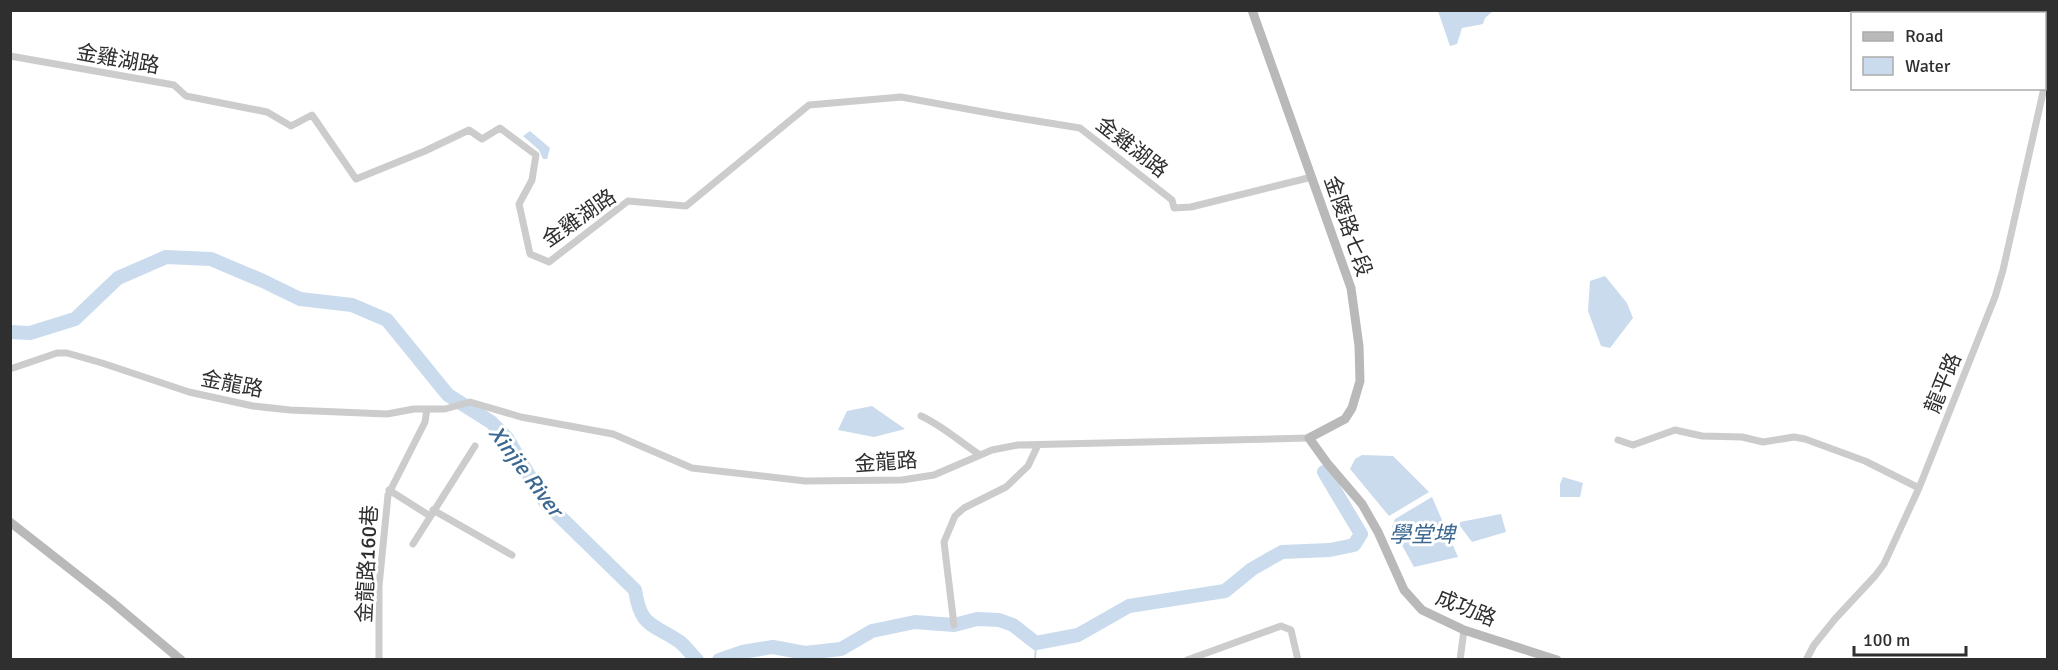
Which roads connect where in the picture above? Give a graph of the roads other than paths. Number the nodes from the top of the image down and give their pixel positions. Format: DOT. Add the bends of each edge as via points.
graph roads {
  1 [pos="1252,10"];
  2 [pos="10,56"];
  3 [pos="2044,90"];
  4 [pos="1312,177"];
  5 [pos="10,369"];
  6 [pos="427,409"];
  7 [pos="921,416"];
  8 [pos="1309,438"];
  9 [pos="1618,440"];
  10 [pos="1038,445"];
  11 [pos="475,446"];
  12 [pos="980,455"];
  13 [pos="1919,488"];
  14 [pos="389,490"];
  15 [pos="431,513"];
  16 [pos="10,522"];
  17 [pos="413,544"];
  18 [pos="512,555"];
  19 [pos="954,625"];
  20 [pos="1464,630"];
  21 [pos="181,660"];
  22 [pos="378,660"];
  23 [pos="1187,660"];
  24 [pos="1298,660"];
  25 [pos="1460,660"];
  26 [pos="1557,660"];
  27 [pos="1806,660"];
  1 -- 4 [label="street, 金陵路七段"];
  2 -- 4 [label="street, 金雞湖路" via="174,85 186,96 267,112 291,126 312,115 356,179 469,130 482,139 500,129 536,155 532,180 519,204 530,254 549,262 628,201 686,206 809,105 901,97 1080,128 1172,200 1174,208"];
  3 -- 13 [label="street, 龍平路" via="1995,297"];
  4 -- 8 [label="street, 金陵路七段" via="1351,288 1360,373 1357,396 1345,419"];
  5 -- 6 [label="street, 金龍路" via="67,353 189,392 254,406 387,414"];
  6 -- 12 [label="street, 金龍路" via="470,402 521,417 613,434 692,468 805,481 903,480 934,475"];
  6 -- 14 [label="street, 金龍路160巷" via="425,422"];
  7 -- 12 [label="street" via="941,425"];
  8 -- 10 [label="street, 金龍路"];
  8 -- 20 [label="street, 成功路" via="1362,504 1412,601 1434,618"];
  9 -- 13 [label="street" via="1633,445 1675,430 1763,442 1805,438 1865,461"];
  10 -- 12 [label="street, 金龍路"];
  10 -- 19 [label="street" via="1028,466 1006,487 955,516 944,542"];
  11 -- 15 [label="street"];
  13 -- 27 [label="street, 龍平路" via="1884,564 1835,619"];
  14 -- 15 [label="street"];
  14 -- 22 [label="street, 金龍路160巷" via="382,535"];
  15 -- 17 [label="street"];
  15 -- 18 [label="street"];
  16 -- 21 [label="street"];
  20 -- 25 [label="street"];
  20 -- 26 [label="street, 成功路"];
  23 -- 24 [label="street" via="1281,626 1291,630"];
}
